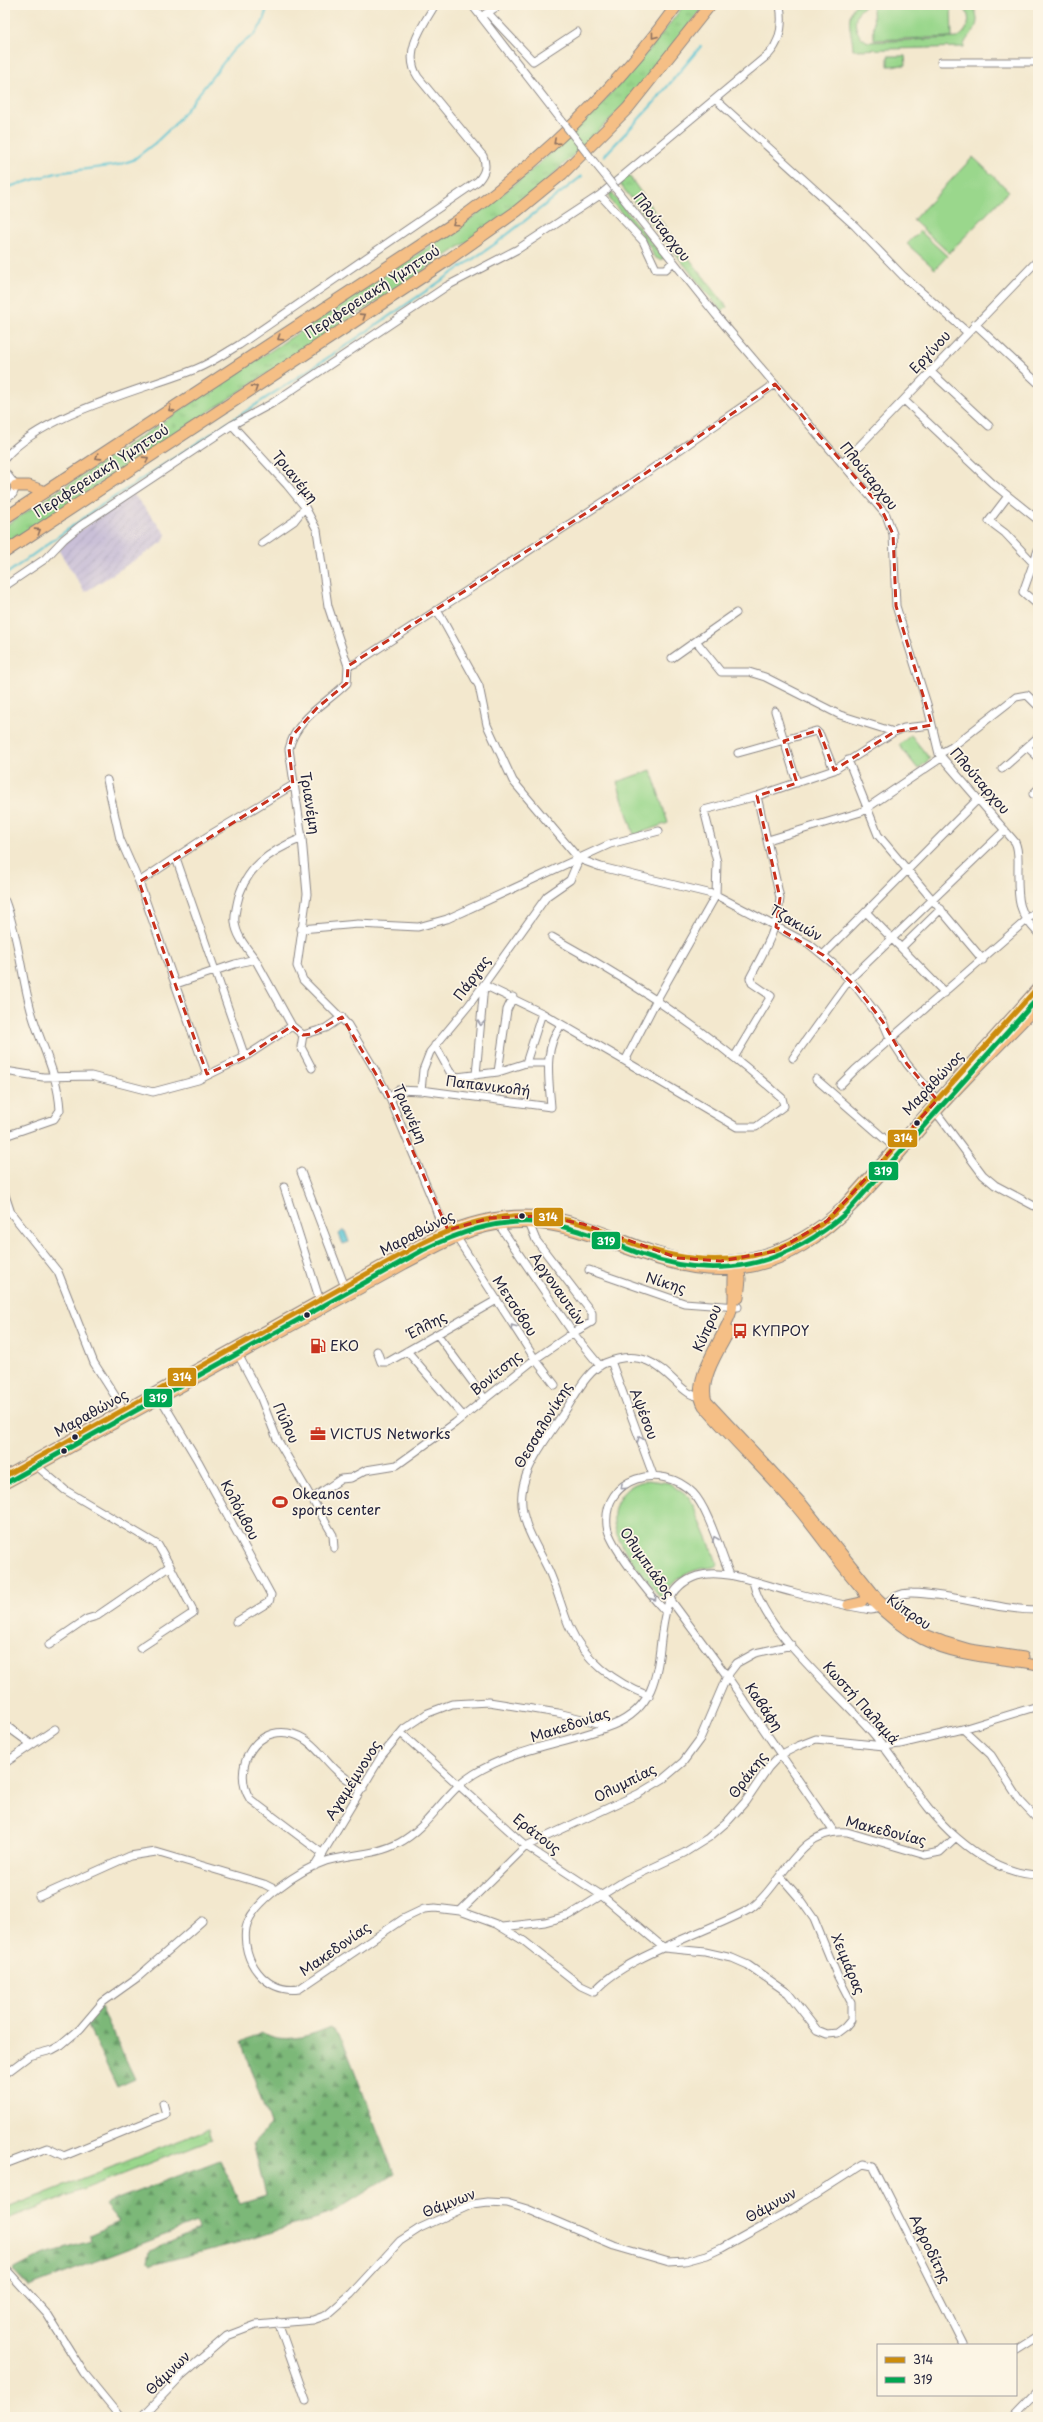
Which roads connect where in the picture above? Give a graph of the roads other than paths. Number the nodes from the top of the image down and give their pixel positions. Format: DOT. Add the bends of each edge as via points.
graph roads {
  1 [pos="435,5"];
  2 [pos="472,5"];
  3 [pos="500,5"];
  4 [pos="678,5"];
  5 [pos="710,5"];
  6 [pos="780,5"];
  7 [pos="484,15"];
  8 [pos="577,32"];
  9 [pos="941,62"];
  10 [pos="1038,62"];
  11 [pos="715,99"];
  12 [pos="600,195"];
  13 [pos="1038,260"];
  14 [pos="673,262"];
  15 [pos="975,324"];
  16 [pos="967,332"];
  17 [pos="930,371"];
  18 [pos="1038,383"];
  19 [pos="775,384"];
  20 [pos="904,400"];
  21 [pos="232,425"];
  22 [pos="989,426"];
  23 [pos="5,458"];
  24 [pos="843,463"];
  25 [pos="5,472"];
  26 [pos="16,486"];
  27 [pos="45,492"];
  28 [pos="1008,496"];
  29 [pos="5,500"];
  30 [pos="305,507"];
  31 [pos="5,518"];
  32 [pos="1038,520"];
  33 [pos="262,543"];
  34 [pos="1038,550"];
  35 [pos="5,552"];
  36 [pos="1036,565"];
  37 [pos="5,586"];
  38 [pos="1038,605"];
  39 [pos="437,610"];
  40 [pos="736,613"];
  41 [pos="696,641"];
  42 [pos="672,658"];
  43 [pos="348,666"];
  44 [pos="1038,706"];
  45 [pos="775,711"];
  46 [pos="932,725"];
  47 [pos="894,732"];
  48 [pos="1038,737"];
  49 [pos="784,741"];
  50 [pos="1027,747"];
  51 [pos="738,753"];
  52 [pos="940,756"];
  53 [pos="1038,757"];
  54 [pos="848,760"];
  55 [pos="1002,769"];
  56 [pos="834,770"];
  57 [pos="107,780"];
  58 [pos="797,783"];
  59 [pos="293,785"];
  60 [pos="757,796"];
  61 [pos="978,799"];
  62 [pos="867,809"];
  63 [pos="1005,830"];
  64 [pos="660,831"];
  65 [pos="302,838"];
  66 [pos="768,840"];
  67 [pos="176,858"];
  68 [pos="579,859"];
  69 [pos="907,870"];
  70 [pos="138,882"];
  71 [pos="716,895"];
  72 [pos="932,899"];
  73 [pos="5,901"];
  74 [pos="941,909"];
  75 [pos="1038,910"];
  76 [pos="866,912"];
  77 [pos="1027,922"];
  78 [pos="776,927"];
  79 [pos="301,929"];
  80 [pos="1038,934"];
  81 [pos="552,938"];
  82 [pos="892,938"];
  83 [pos="901,948"];
  84 [pos="823,954"];
  85 [pos="255,959"];
  86 [pos="983,960"];
  87 [pos="216,969"];
  88 [pos="849,980"];
  89 [pos="176,984"];
  90 [pos="484,985"];
  91 [pos="1038,987"];
  92 [pos="944,993"];
  93 [pos="1038,994"];
  94 [pos="513,997"];
  95 [pos="656,1001"];
  96 [pos="1038,1006"];
  97 [pos="542,1013"];
  98 [pos="342,1017"];
  99 [pos="561,1025"];
  100 [pos="292,1026"];
  101 [pos="302,1035"];
  102 [pos="890,1038"];
  103 [pos="435,1045"];
  104 [pos="1001,1045"];
  105 [pos="735,1056"];
  106 [pos="245,1057"];
  107 [pos="793,1058"];
  108 [pos="625,1061"];
  109 [pos="547,1062"];
  110 [pos="526,1063"];
  111 [pos="312,1068"];
  112 [pos="5,1071"];
  113 [pos="498,1072"];
  114 [pos="207,1074"];
  115 [pos="476,1075"];
  116 [pos="56,1076"];
  117 [pos="816,1079"];
  118 [pos="840,1085"];
  119 [pos="421,1090"];
  120 [pos="937,1100"];
  121 [pos="391,1101"];
  122 [pos="936,1112"];
  123 [pos="5,1136"];
  124 [pos="894,1147"];
  125 [pos="300,1172"];
  126 [pos="284,1187"];
  127 [pos="5,1195"];
  128 [pos="1038,1208"];
  129 [pos="529,1223"];
  130 [pos="498,1225"];
  131 [pos="445,1231"];
  132 [pos="452,1240"];
  133 [pos="737,1260"];
  134 [pos="589,1270"];
  135 [pos="736,1270"];
  136 [pos="346,1287"];
  137 [pos="320,1301"];
  138 [pos="495,1301"];
  139 [pos="735,1307"];
  140 [pos="573,1333"];
  141 [pos="437,1334"];
  142 [pos="377,1351"];
  143 [pos="407,1351"];
  144 [pos="239,1356"];
  145 [pos="535,1359"];
  146 [pos="611,1361"];
  147 [pos="600,1366"];
  148 [pos="556,1385"];
  149 [pos="703,1396"];
  150 [pos="161,1399"];
  151 [pos="485,1399"];
  152 [pos="124,1410"];
  153 [pos="463,1416"];
  154 [pos="38,1466"];
  155 [pos="653,1475"];
  156 [pos="5,1476"];
  157 [pos="5,1484"];
  158 [pos="313,1498"];
  159 [pos="334,1548"];
  160 [pos="170,1566"];
  161 [pos="730,1575"];
  162 [pos="753,1582"];
  163 [pos="862,1590"];
  164 [pos="670,1599"];
  165 [pos="848,1605"];
  166 [pos="881,1606"];
  167 [pos="1038,1610"];
  168 [pos="665,1611"];
  169 [pos="236,1622"];
  170 [pos="49,1645"];
  171 [pos="792,1645"];
  172 [pos="140,1648"];
  173 [pos="1038,1659"];
  174 [pos="1038,1665"];
  175 [pos="727,1676"];
  176 [pos="649,1696"];
  177 [pos="1038,1706"];
  178 [pos="5,1725"];
  179 [pos="610,1726"];
  180 [pos="55,1729"];
  181 [pos="963,1729"];
  182 [pos="401,1733"];
  183 [pos="32,1744"];
  184 [pos="884,1746"];
  185 [pos="780,1755"];
  186 [pos="5,1763"];
  187 [pos="458,1785"];
  188 [pos="363,1789"];
  189 [pos="1038,1820"];
  190 [pos="834,1832"];
  191 [pos="956,1837"];
  192 [pos="526,1846"];
  193 [pos="323,1854"];
  194 [pos="315,1866"];
  195 [pos="1038,1875"];
  196 [pos="781,1877"];
  197 [pos="276,1890"];
  198 [pos="601,1895"];
  199 [pos="39,1897"];
  200 [pos="460,1911"];
  201 [pos="202,1921"];
  202 [pos="502,1927"];
  203 [pos="664,1948"];
  204 [pos="5,2074"];
  205 [pos="163,2103"];
  206 [pos="5,2164"];
  207 [pos="873,2166"];
  208 [pos="5,2268"];
  209 [pos="278,2322"];
  210 [pos="1038,2336"];
  211 [pos="962,2344"];
  212 [pos="1017,2349"];
  213 [pos="1038,2391"];
  214 [pos="306,2400"];
  215 [pos="120,2417"];
  216 [pos="142,2417"];
  217 [pos="1013,2417"];
  1 -- 23 [label="street" via="412,50 412,64 418,76 483,156 486,162 484,172 478,181 239,345 198,368 49,425 32,435"];
  2 -- 7 [label="street"];
  3 -- 7 [label="street"];
  4 -- 27 [label="highway, Περιφερειακή Υμηττού, one-way" via="636,59 599,100 560,138 497,192 453,224"];
  35 -- 5 [label="highway, Περιφερειακή Υμηττού, one-way" via="445,262 518,210 567,169 628,108"];
  6 -- 11 [label="street" via="781,27 775,48"];
  7 -- 8 [label="street" via="533,61"];
  7 -- 14 [label="street, Πλούταρχου, bridge" via="562,121"];
  9 -- 10 [label="street"];
  11 -- 12 [label="street"];
  11 -- 16 [label="street" via="855,226 903,276"];
  12 -- 14 [label="street" via="643,241 656,269 666,269"];
  12 -- 21 [label="street" via="518,249 479,267 447,286 271,404"];
  13 -- 15 [label="street, Εργίνου"];
  14 -- 19 [label="street, Πλούταρχου"];
  15 -- 16 [label="street, Εργίνου"];
  15 -- 18 [label="street"];
  16 -- 17 [label="street, Εργίνου"];
  17 -- 20 [label="street, Εργίνου"];
  17 -- 22 [label="street"];
  19 -- 24 [label="street, Πλούταρχου"];
  19 -- 39 [label="street" via="611,497"];
  20 -- 24 [label="street, Εργίνου"];
  20 -- 28 [label="street"];
  21 -- 30 [label="street, Τριανέμη"];
  21 -- 37 [label="street" via="80,526 46,559"];
  24 -- 46 [label="street, Πλούταρχου" via="880,506 892,527 896,606"];
  25 -- 26 [label="street"];
  26 -- 27 [label="highway" via="28,486"];
  26 -- 29 [label="street" via="13,494"];
  27 -- 31 [label="highway, Περιφερειακή Υμηττού"];
  28 -- 32 [label="street"];
  28 -- 36 [label="street" via="989,521"];
  30 -- 33 [label="street" via="294,521"];
  30 -- 43 [label="street, Τριανέμη" via="317,530 328,606"];
  34 -- 36 [label="street"];
  36 -- 38 [label="street" via="1023,592"];
  39 -- 43 [label="street"];
  39 -- 68 [label="street" via="479,686 487,725 514,781"];
  40 -- 41 [label="street"];
  41 -- 42 [label="street"];
  41 -- 47 [label="street" via="721,672 749,672 766,677 840,715"];
  43 -- 59 [label="street, Τριανέμη" via="347,683 317,708 292,736 289,749"];
  44 -- 52 [label="street" via="1027,695 1016,697"];
  45 -- 49 [label="street"];
  46 -- 47 [label="street" via="904,728"];
  46 -- 52 [label="street, Πλούταρχου"];
  47 -- 54 [label="street"];
  48 -- 50 [label="street"];
  49 -- 51 [label="street"];
  49 -- 56 [label="street" via="818,732"];
  49 -- 58 [label="street"];
  50 -- 53 [label="street"];
  50 -- 55 [label="street"];
  52 -- 61 [label="street, Πλούταρχου"];
  52 -- 62 [label="street"];
  54 -- 56 [label="street"];
  54 -- 62 [label="street"];
  56 -- 58 [label="street"];
  57 -- 70 [label="street" via="120,839"];
  58 -- 60 [label="street"];
  59 -- 65 [label="street, Τριανέμη"];
  59 -- 67 [label="street"];
  60 -- 66 [label="street"];
  60 -- 71 [label="street" via="704,810 717,862"];
  61 -- 63 [label="street, Πλούταρχου"];
  61 -- 69 [label="street"];
  62 -- 66 [label="street" via="850,817"];
  62 -- 69 [label="street" via="878,835"];
  63 -- 72 [label="street"];
  63 -- 77 [label="street, Πλούταρχου" via="1017,848 1018,901"];
  64 -- 68 [label="street" via="610,844"];
  65 -- 79 [label="street, Τριανέμη" via="307,894"];
  65 -- 85 [label="street" via="254,867 240,892 235,922 240,938"];
  66 -- 78 [label="street" via="780,898"];
  67 -- 70 [label="street"];
  67 -- 87 [label="street"];
  68 -- 71 [label="street, Τζακιών" via="601,867"];
  68 -- 79 [label="street" via="430,925 418,927 358,924"];
  68 -- 90 [label="street, Πάργας" via="570,880 547,896"];
  69 -- 72 [label="street"];
  69 -- 76 [label="street"];
  70 -- 89 [label="street"];
  71 -- 78 [label="street, Τζακιών"];
  71 -- 95 [label="street"];
  72 -- 74 [label="street"];
  72 -- 82 [label="street"];
  73 -- 116 [label="street" via="18,942 32,1012"];
  74 -- 83 [label="street"];
  74 -- 86 [label="street"];
  75 -- 77 [label="street"];
  76 -- 82 [label="street"];
  76 -- 84 [label="street"];
  77 -- 80 [label="street, Πλούταρχου"];
  77 -- 86 [label="street"];
  78 -- 84 [label="street, Τζακιών"];
  78 -- 105 [label="street" via="750,978 752,983 771,996"];
  79 -- 98 [label="street, Τριανέμη" via="297,966 303,980"];
  81 -- 95 [label="street" via="608,969"];
  82 -- 83 [label="street"];
  82 -- 88 [label="street"];
  83 -- 92 [label="street"];
  84 -- 88 [label="street, Τζακιών"];
  85 -- 87 [label="street"];
  85 -- 100 [label="street"];
  86 -- 92 [label="street"];
  87 -- 89 [label="street"];
  87 -- 106 [label="street"];
  88 -- 102 [label="street, Τζακιών" via="883,1022"];
  88 -- 107 [label="street"];
  89 -- 114 [label="street"];
  90 -- 94 [label="street"];
  90 -- 103 [label="street, Πάργας"];
  90 -- 115 [label="street, one-way"];
  91 -- 120 [label="main road, Μαραθώνος"];
  92 -- 102 [label="street"];
  93 -- 104 [label="main road" via="1015,1021"];
  94 -- 97 [label="street"];
  94 -- 113 [label="street" via="507,1010"];
  95 -- 105 [label="street"];
  95 -- 108 [label="street"];
  96 -- 104 [label="main road, Μαραθώνος"];
  97 -- 99 [label="street"];
  97 -- 110 [label="street"];
  98 -- 101 [label="street" via="326,1028"];
  98 -- 121 [label="street, Τριανέμη"];
  99 -- 108 [label="street"];
  99 -- 109 [label="street" via="553,1037"];
  100 -- 101 [label="street"];
  100 -- 106 [label="street"];
  101 -- 111 [label="street" via="301,1047"];
  102 -- 118 [label="street"];
  102 -- 120 [label="street, Τζακιών" via="907,1064"];
  103 -- 115 [label="street" via="452,1074 461,1078"];
  103 -- 119 [label="street, Πάργας" via="425,1062"];
  104 -- 122 [label="main road, Μαραθώνος"];
  105 -- 108 [label="street" via="784,1101 780,1110 756,1127 733,1126"];
  106 -- 114 [label="street"];
  109 -- 110 [label="street"];
  109 -- 119 [label="street, Παπανικολή" via="551,1107"];
  110 -- 113 [label="street"];
  112 -- 116 [label="street"];
  113 -- 115 [label="street"];
  114 -- 116 [label="street" via="186,1084 153,1092 91,1076"];
  116 -- 123 [label="street" via="58,1114 49,1121"];
  117 -- 124 [label="street"];
  119 -- 121 [label="street" via="398,1090"];
  120 -- 124 [label="main road, Μαραθώνος"];
  121 -- 131 [label="street, Τριανέμη"];
  122 -- 128 [label="street" via="986,1178"];
  122 -- 135 [label="main road, Μαραθώνος" via="857,1202 828,1230 792,1254"];
  124 -- 133 [label="main road, Μαραθώνος" via="846,1204 822,1225 782,1248"];
  125 -- 136 [label="street"];
  126 -- 137 [label="street"];
  127 -- 152 [label="street" via="15,1218 58,1272 94,1363"];
  129 -- 130 [label="main road, Μαραθώνος"];
  129 -- 135 [label="main road, Μαραθώνος" via="568,1228 684,1268"];
  129 -- 140 [label="street, Βονίτσης" via="536,1240 594,1318 588,1326"];
  130 -- 132 [label="main road, Μαραθώνος"];
  130 -- 140 [label="street, Αργοναυτών"];
  131 -- 132 [label="street, Τριανέμη"];
  131 -- 133 [label="main road, Μαραθώνος" via="490,1218 515,1215 543,1216 582,1224 678,1258 707,1261"];
  131 -- 136 [label="main road, Μαραθώνος"];
  132 -- 138 [label="street, Μετσόβου"];
  132 -- 144 [label="main road, Μαραθώνος"];
  133 -- 135 [label="main road, Κύπρου"];
  134 -- 139 [label="street, Νίκης" via="672,1299 693,1304"];
  135 -- 139 [label="main road, Κύπρου"];
  136 -- 137 [label="main road, Μαραθώνος"];
  137 -- 152 [label="main road, Μαραθώνος"];
  138 -- 141 [label="street, Έλλης"];
  145 -- 138 [label="street, Μετσόβου, one-way"];
  139 -- 149 [label="main road, Κύπρου" via="731,1328 712,1368"];
  140 -- 145 [label="street, Βονίτσης"];
  140 -- 147 [label="street, Αργοναυτών"];
  141 -- 143 [label="street, Έλλης"];
  141 -- 151 [label="street"];
  142 -- 143 [label="street, Έλλης" via="380,1361 384,1364"];
  143 -- 153 [label="street"];
  144 -- 150 [label="main road, Μαραθώνος"];
  144 -- 158 [label="street, Πύλου" via="260,1396 277,1440"];
  145 -- 148 [label="street, Μετσόβου"];
  145 -- 151 [label="street, Βονίτσης"];
  146 -- 147 [label="street, Θεσσαλονίκης"];
  146 -- 149 [label="street, Θεσσαλονίκης" via="630,1357 646,1359 663,1369 690,1394"];
  155 -- 146 [label="street, Αψέσου, one-way"];
  147 -- 176 [label="street, Θεσσαλονίκης" via="579,1389 533,1463 523,1488 522,1510 576,1639 607,1673"];
  149 -- 163 [label="main road, Κύπρου" via="703,1406 786,1496"];
  149 -- 166 [label="main road, Κύπρου" via="802,1503"];
  150 -- 154 [label="main road, Μαραθώνος"];
  150 -- 169 [label="street, Κολόμβου" via="271,1595 269,1602"];
  151 -- 153 [label="street, Βονίτσης"];
  152 -- 156 [label="main road, Μαραθώνος"];
  153 -- 158 [label="street, Βονίτσης" via="397,1465 364,1470 351,1478 339,1479"];
  154 -- 157 [label="main road, Μαραθώνος"];
  154 -- 160 [label="street" via="65,1490 158,1545"];
  161 -- 155 [label="street, Ολυμπιάδος, one-way" via="695,1495 679,1482"];
  155 -- 168 [label="street, Ολυμπιάδος, one-way" via="635,1479 620,1489 610,1507 607,1527 614,1544"];
  158 -- 159 [label="street, Πύλου" via="333,1535"];
  160 -- 170 [label="street"];
  160 -- 172 [label="street" via="193,1613"];
  161 -- 162 [label="street, Μακεδονίας"];
  161 -- 164 [label="street, Μακεδονίας" via="696,1576 683,1584"];
  162 -- 165 [label="street, Μακεδονίας"];
  162 -- 171 [label="street, Κωστή Παλαμά" via="757,1598"];
  163 -- 165 [label="main road" via="865,1597 862,1602"];
  163 -- 166 [label="main road, Κύπρου"];
  164 -- 168 [label="street, Μακεδονίας"];
  164 -- 175 [label="street, Καβάφη"];
  165 -- 166 [label="street, Μακεδονίας" via="871,1610"];
  166 -- 167 [label="street" via="894,1595 910,1592 990,1606"];
  166 -- 173 [label="main road, Κύπρου" via="943,1641 980,1651"];
  166 -- 174 [label="main road, Κύπρου" via="891,1620 922,1639 947,1650 976,1657"];
  168 -- 176 [label="street, Μακεδονίας" via="658,1670"];
  171 -- 175 [label="street, Ολυμπίας" via="747,1656 737,1663"];
  171 -- 184 [label="street, Κωστή Παλαμά"];
  175 -- 185 [label="street, Καβάφη"];
  175 -- 192 [label="street, Ολυμπίας" via="700,1739 674,1770 650,1788"];
  176 -- 179 [label="street, Μακεδονίας" via="637,1712"];
  177 -- 181 [label="street, Θράκης"];
  178 -- 183 [label="street"];
  179 -- 182 [label="street, Αγαμέμνονος" via="545,1710 479,1702 452,1704 432,1711 414,1721"];
  179 -- 187 [label="street, Μακεδονίας" via="497,1762"];
  180 -- 183 [label="street"];
  181 -- 184 [label="street, Θράκης"];
  181 -- 189 [label="street" via="990,1755 1021,1802"];
  182 -- 187 [label="street, Εράτους"];
  182 -- 188 [label="street, Αγαμέμνονος" via="380,1759"];
  183 -- 186 [label="street"];
  184 -- 185 [label="street, Θράκης" via="816,1739"];
  184 -- 191 [label="street, Κωστή Παλαμά" via="927,1804"];
  185 -- 190 [label="street, Καβάφη"];
  185 -- 198 [label="street, Θράκης" via="745,1802 708,1838"];
  187 -- 192 [label="street, Εράτους"];
  187 -- 194 [label="street, Μακεδονίας" via="425,1824 409,1837 375,1853 331,1860"];
  188 -- 193 [label="street, Αγαμέμνονος"];
  188 -- 193 [label="street" via="341,1775 313,1745 296,1735 273,1735 259,1743 248,1754 242,1774 250,1799"];
  190 -- 191 [label="street, Μακεδονίας" via="847,1832 925,1855 940,1852"];
  190 -- 196 [label="street, Μακεδονίας" via="806,1844"];
  191 -- 195 [label="street, Κωστή Παλαμά" via="1002,1868"];
  192 -- 198 [label="street, Εράτους"];
  192 -- 200 [label="street, Ολυμπίας"];
  193 -- 194 [label="street, Αγαμέμνονος"];
  194 -- 197 [label="street, Μακεδονίας"];
  196 -- 203 [label="street, Μακεδονίας" via="767,1895 750,1909"];
  196 -- 203 [label="street, Χειμάρας" via="814,1919 851,2002 851,2020 840,2032 827,2034 816,2030 785,1990 744,1963 705,1952"];
  197 -- 199 [label="street" via="264,1884 156,1852 130,1856"];
  197 -- 200 [label="street, Μακεδονίας" via="258,1906 249,1919 246,1944 250,1960 262,1978 286,1990 308,1985 364,1943 411,1914 435,1908"];
  198 -- 202 [label="street, Θράκης" via="562,1918"];
  198 -- 203 [label="street, Εράτους"];
  200 -- 202 [label="street, Μακεδονίας"];
  201 -- 204 [label="street" via="138,1977 103,2002 62,2045 29,2056"];
  202 -- 203 [label="street, Μακεδονίας" via="581,1986 594,1992 615,1973"];
  205 -- 206 [label="street" via="166,2114 91,2146 64,2156 47,2148"];
  207 -- 209 [label="street, Θάμνων" via="863,2164 794,2208 722,2248 686,2261 669,2262 614,2246 507,2203 473,2204 420,2228 400,2241 351,2294 327,2315 312,2320"];
  207 -- 211 [label="street, Αφροδίτης"];
  208 -- 215 [label="street" via="47,2314 84,2373"];
  209 -- 214 [label="street"];
  209 -- 216 [label="street, Θάμνων" via="252,2326 227,2336 182,2375"];
  210 -- 212 [label="street"];
  213 -- 217 [label="street"];
}
